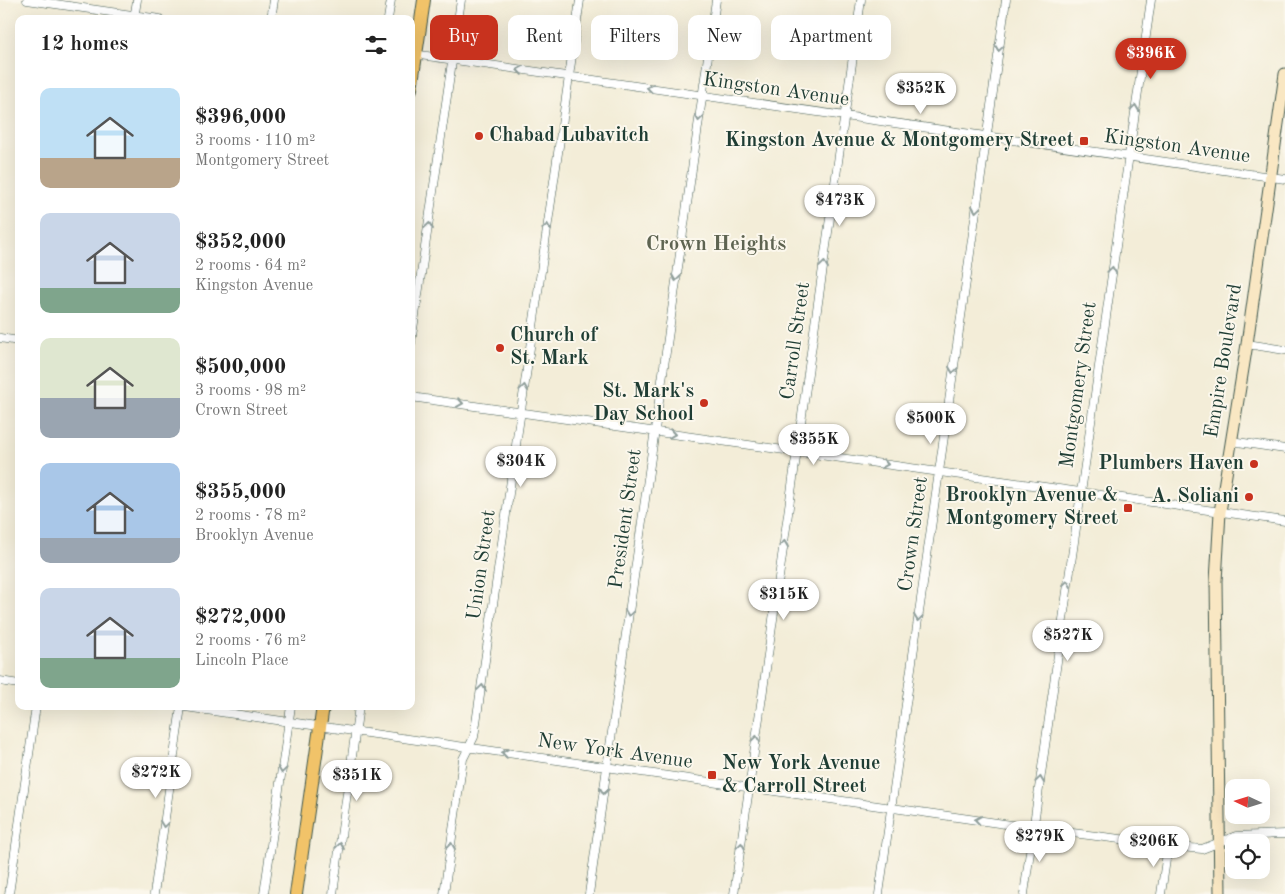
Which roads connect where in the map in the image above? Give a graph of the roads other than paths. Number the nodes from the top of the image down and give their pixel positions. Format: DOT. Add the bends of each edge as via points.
graph roads {
  1 [pos="27,0"];
  2 [pos="137,0"];
  3 [pos="274,0"];
  4 [pos="391,0"];
  5 [pos="424,0"];
  6 [pos="461,0"];
  7 [pos="580,0"];
  8 [pos="716,0"];
  9 [pos="861,0"];
  10 [pos="1006,0"];
  11 [pos="1151,0"];
  12 [pos="121,15"];
  13 [pos="134,15"];
  14 [pos="272,15"];
  15 [pos="389,15"];
  16 [pos="459,15"];
  17 [pos="415,49"];
  18 [pos="415,54"];
  19 [pos="430,56"];
  20 [pos="453,60"];
  21 [pos="1285,74"];
  22 [pos="569,77"];
  23 [pos="702,96"];
  24 [pos="845,116"];
  25 [pos="986,136"];
  26 [pos="1128,156"];
  27 [pos="1270,176"];
  28 [pos="1285,178"];
  29 [pos="415,317"];
  30 [pos="0,338"];
  31 [pos="15,340"];
  32 [pos="1247,344"];
  33 [pos="1285,350"];
  34 [pos="415,398"];
  35 [pos="520,412"];
  36 [pos="655,431"];
  37 [pos="1231,442"];
  38 [pos="1285,449"];
  39 [pos="797,452"];
  40 [pos="939,472"];
  41 [pos="1080,492"];
  42 [pos="1220,512"];
  43 [pos="1285,521"];
  44 [pos="0,681"];
  45 [pos="15,683"];
  46 [pos="35,710"];
  47 [pos="178,710"];
  48 [pos="206,710"];
  49 [pos="290,710"];
  50 [pos="322,710"];
  51 [pos="359,710"];
  52 [pos="289,722"];
  53 [pos="320,726"];
  54 [pos="356,732"];
  55 [pos="469,748"];
  56 [pos="607,767"];
  57 [pos="749,788"];
  58 [pos="891,808"];
  59 [pos="1033,828"];
  60 [pos="1285,834"];
  61 [pos="1220,843"];
  62 [pos="1168,846"];
  63 [pos="9,894"];
  64 [pos="154,894"];
  65 [pos="264,894"];
  66 [pos="296,894"];
  67 [pos="333,894"];
  68 [pos="444,894"];
  69 [pos="589,894"];
  70 [pos="734,894"];
  71 [pos="879,894"];
  72 [pos="1024,894"];
  73 [pos="1161,894"];
  74 [pos="1220,894"];
  1 -- 12 [label="street"];
  2 -- 13 [label="street"];
  3 -- 14 [label="street"];
  4 -- 15 [label="street"];
  5 -- 17 [label="main road"];
  6 -- 16 [label="street"];
  7 -- 22 [label="street, Union Street"];
  8 -- 23 [label="street, President Street"];
  9 -- 24 [label="street, Carroll Street"];
  10 -- 25 [label="street, Crown Street, one-way"];
  26 -- 11 [label="street, Montgomery Street, one-way"];
  18 -- 19 [label="street, Kingston Avenue"];
  22 -- 20 [label="street, Kingston Avenue, one-way"];
  29 -- 20 [label="street, one-way"];
  21 -- 27 [label="main road, Empire Boulevard"];
  23 -- 22 [label="street, Kingston Avenue, one-way"];
  35 -- 22 [label="street, Union Street, one-way"];
  23 -- 24 [label="street, Kingston Avenue"];
  23 -- 36 [label="street, President Street, one-way"];
  24 -- 25 [label="street, Kingston Avenue"];
  39 -- 24 [label="street, Carroll Street, one-way"];
  25 -- 26 [label="street, Kingston Avenue"];
  25 -- 40 [label="street, Crown Street, one-way"];
  26 -- 27 [label="street, Kingston Avenue"];
  41 -- 26 [label="street, Montgomery Street, one-way"];
  27 -- 28 [label="street, Kingston Avenue"];
  27 -- 32 [label="main road, Empire Boulevard"];
  30 -- 31 [label="street"];
  32 -- 33 [label="street"];
  32 -- 37 [label="main road, Empire Boulevard"];
  34 -- 35 [label="street, one-way"];
  35 -- 36 [label="street"];
  55 -- 35 [label="street, Union Street, one-way" via="474,738"];
  36 -- 39 [label="street, one-way"];
  36 -- 56 [label="street, President Street, one-way"];
  37 -- 38 [label="street"];
  37 -- 42 [label="main road, Empire Boulevard"];
  39 -- 40 [label="street, one-way"];
  57 -- 39 [label="street, Carroll Street, one-way"];
  40 -- 41 [label="street"];
  40 -- 58 [label="street, Crown Street, one-way"];
  41 -- 42 [label="street"];
  59 -- 41 [label="street, Montgomery Street, one-way"];
  42 -- 43 [label="street"];
  42 -- 61 [label="main road, Empire Boulevard" via="1216,581"];
  44 -- 45 [label="street"];
  46 -- 63 [label="street"];
  47 -- 64 [label="street, one-way"];
  48 -- 52 [label="street, New York Avenue"];
  49 -- 52 [label="street"];
  50 -- 53 [label="main road"];
  51 -- 54 [label="street"];
  52 -- 53 [label="street, New York Avenue"];
  52 -- 65 [label="street, one-way"];
  53 -- 54 [label="street, New York Avenue"];
  53 -- 66 [label="main road"];
  54 -- 55 [label="street, New York Avenue"];
  67 -- 54 [label="street, one-way"];
  56 -- 55 [label="street, New York Avenue, one-way"];
  68 -- 55 [label="street, Union Street, one-way" via="463,759"];
  56 -- 57 [label="street, New York Avenue"];
  56 -- 69 [label="street, President Street, one-way"];
  57 -- 58 [label="street, New York Avenue"];
  70 -- 57 [label="street, Carroll Street, one-way"];
  59 -- 58 [label="street, New York Avenue, one-way"];
  58 -- 71 [label="street, Crown Street"];
  59 -- 62 [label="street, New York Avenue"];
  59 -- 72 [label="street, Montgomery Street"];
  60 -- 61 [label="street, New York Avenue" via="1236,836"];
  61 -- 62 [label="street, New York Avenue" via="1202,849"];
  61 -- 74 [label="main road, Empire Boulevard"];
  62 -- 73 [label="street"];
}
